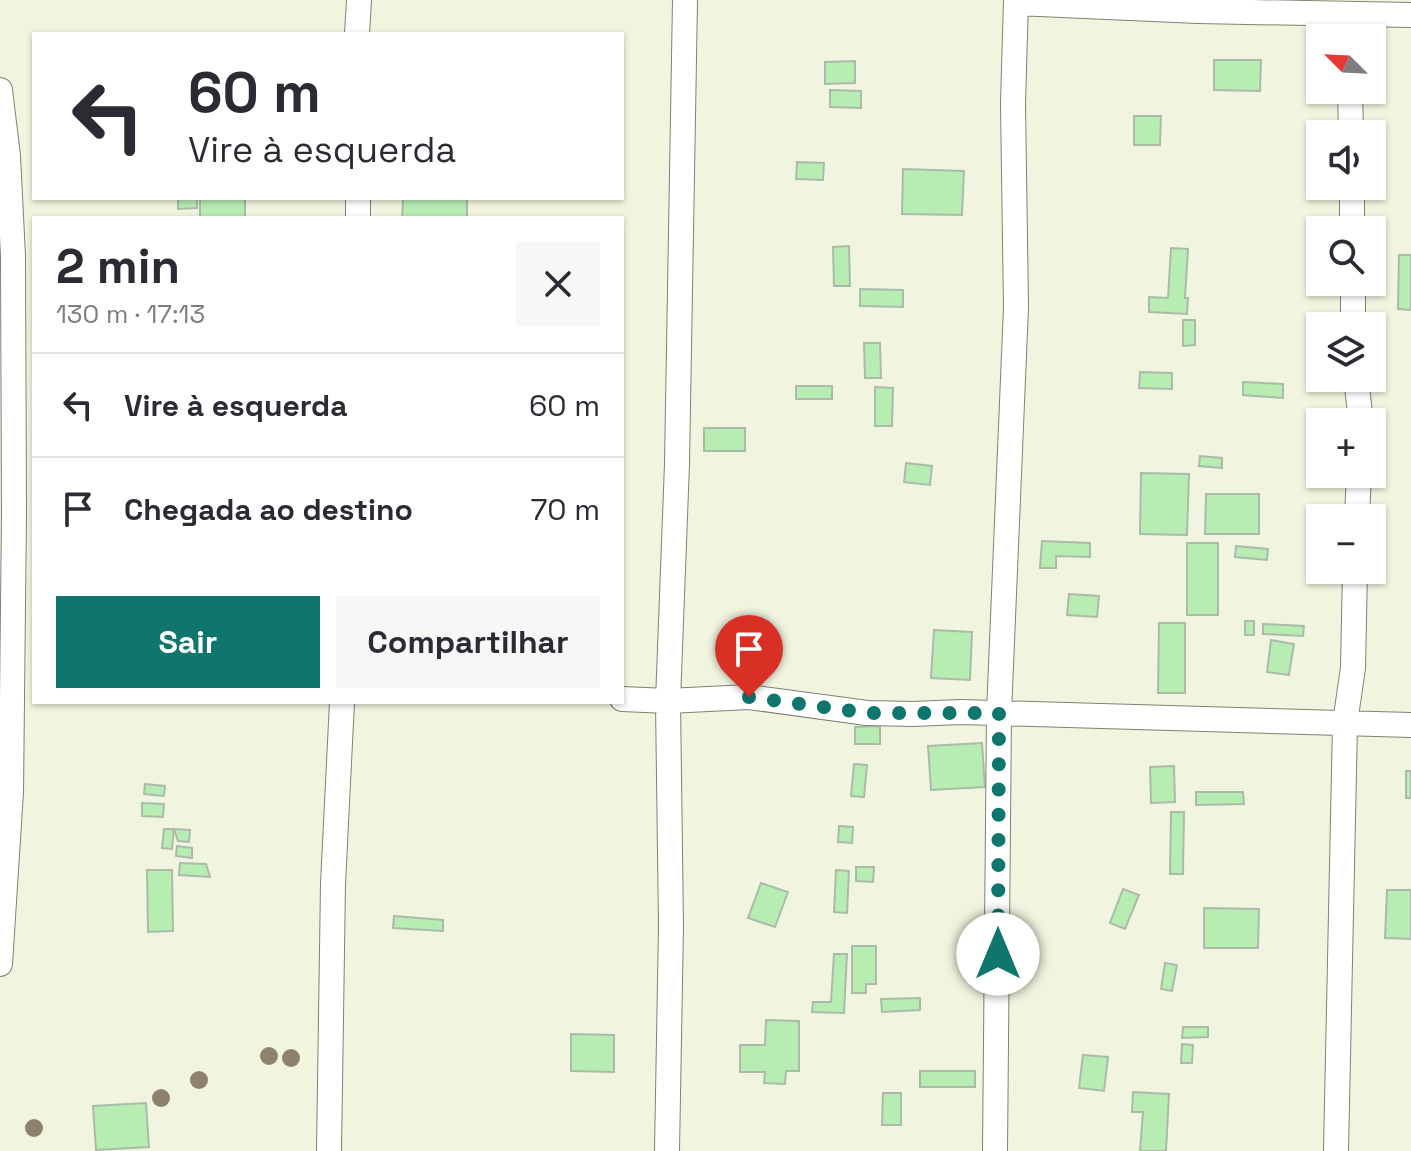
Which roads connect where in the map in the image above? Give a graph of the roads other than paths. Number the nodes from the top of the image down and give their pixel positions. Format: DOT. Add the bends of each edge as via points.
graph roads {
  1 [pos="359,0"];
  2 [pos="685,0"];
  3 [pos="1016,2"];
  4 [pos="1411,15"];
  5 [pos="1310,24"];
  6 [pos="1365,24"];
  7 [pos="357,32"];
  8 [pos="0,90"];
  9 [pos="1355,584"];
  10 [pos="15,687"];
  11 [pos="624,699"];
  12 [pos="668,701"];
  13 [pos="342,704"];
  14 [pos="999,713"];
  15 [pos="1345,723"];
  16 [pos="1411,725"];
  17 [pos="0,964"];
  18 [pos="329,1151"];
  19 [pos="667,1151"];
  20 [pos="995,1151"];
  21 [pos="1336,1151"];
  1 -- 7 [label="street"];
  2 -- 12 [label="street"];
  3 -- 5 [label="street"];
  3 -- 14 [label="street" via="1016,307"];
  4 -- 6 [label="street"];
  8 -- 10 [label="street" via="13,256"];
  9 -- 15 [label="street" via="1353,668"];
  10 -- 17 [label="street"];
  11 -- 12 [label="street"];
  12 -- 14 [label="street" via="749,697 867,713"];
  12 -- 19 [label="street"];
  13 -- 18 [label="street"];
  14 -- 15 [label="street"];
  14 -- 20 [label="street"];
  15 -- 16 [label="street"];
  15 -- 21 [label="street"];
}
